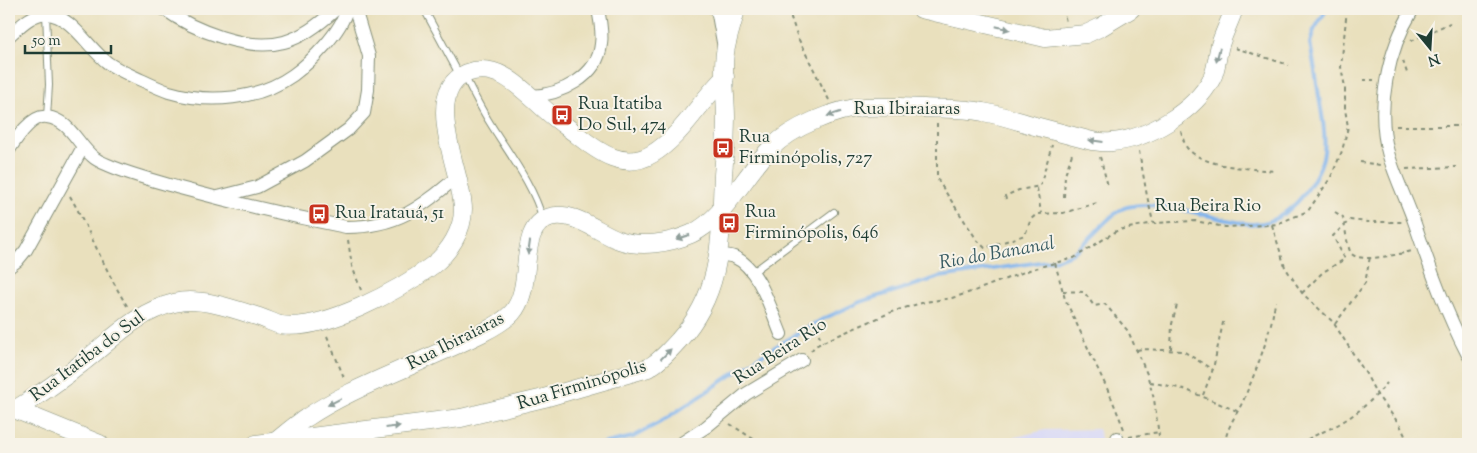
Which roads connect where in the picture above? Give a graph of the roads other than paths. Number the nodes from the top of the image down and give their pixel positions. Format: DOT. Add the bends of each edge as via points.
graph roads {
  1 [pos="164,9"];
  2 [pos="336,9"];
  3 [pos="347,9"];
  4 [pos="355,9"];
  5 [pos="424,9"];
  6 [pos="598,9"];
  7 [pos="717,9"];
  8 [pos="921,9"];
  9 [pos="1131,9"];
  10 [pos="1234,9"];
  11 [pos="1413,9"];
  12 [pos="736,10"];
  13 [pos="47,11"];
  14 [pos="9,36"];
  15 [pos="725,54"];
  16 [pos="462,75"];
  17 [pos="725,77"];
  18 [pos="532,96"];
  19 [pos="725,99"];
  20 [pos="695,111"];
  21 [pos="48,116"];
  22 [pos="83,148"];
  23 [pos="9,150"];
  24 [pos="457,177"];
  25 [pos="216,198"];
  26 [pos="722,209"];
  27 [pos="834,212"];
  28 [pos="543,220"];
  29 [pos="718,255"];
  30 [pos="9,267"];
  31 [pos="753,272"];
  32 [pos="781,334"];
  33 [pos="1468,355"];
  34 [pos="802,360"];
  35 [pos="12,408"];
  36 [pos="314,413"];
  37 [pos="298,432"];
  38 [pos="320,441"];
  39 [pos="100,444"];
  40 [pos="256,444"];
  41 [pos="680,444"];
  1 -- 2 [label="street" via="195,27 257,44 285,42 320,23"];
  3 -- 13 [label="street" via="323,46 282,82 247,95 215,99 167,92 116,68 70,25"];
  4 -- 25 [label="street" via="368,56 364,113 350,129 305,161 257,187"];
  5 -- 16 [label="lane"];
  6 -- 18 [label="street" via="602,44 592,66 580,80 557,92"];
  7 -- 12 [label="main road" via="728,14"];
  7 -- 15 [label="street, Rua Firminópolis"];
  8 -- 9 [label="main road, one-way" via="1046,38 1086,34"];
  10 -- 26 [label="main road, Rua Ibiraiaras, one-way" via="1213,76 1203,92 1182,113 1136,136 1096,142 983,112 862,107 836,113 794,130 775,144"];
  11 -- 33 [label="street" via="1393,50 1386,80 1384,126 1389,154 1422,247"];
  12 -- 15 [label="main road"];
  13 -- 14 [label="street"];
  13 -- 21 [label="lane"];
  15 -- 17 [label="main road, Rua Firminópolis"];
  16 -- 18 [label="main road" via="478,70 498,74 509,78"];
  16 -- 24 [label="main road, Rua Itatiba do Sul" via="451,86 445,109 447,136"];
  16 -- 28 [label="lane" via="524,176"];
  17 -- 19 [label="main road, Rua Firminópolis"];
  17 -- 20 [label="main road"];
  18 -- 20 [label="main road" via="592,147 622,161 651,155"];
  19 -- 20 [label="main road"];
  19 -- 26 [label="main road, Rua Firminópolis"];
  21 -- 22 [label="street" via="64,125"];
  21 -- 23 [label="street" via="31,123"];
  22 -- 25 [label="street" via="93,158 124,172"];
  22 -- 30 [label="street" via="26,250"];
  24 -- 25 [label="street" via="411,212 366,227 346,227"];
  24 -- 35 [label="main road, Rua Itatiba do Sul" via="463,209 459,228 449,249 416,276 366,304 321,322 281,325 191,300 176,302 136,319 83,362"];
  26 -- 28 [label="main road, Rua Ibiraiaras, one-way" via="694,233 652,244 617,240 591,225 567,217"];
  26 -- 29 [label="main road, Rua Firminópolis"];
  27 -- 31 [label="lane"];
  28 -- 36 [label="main road, Rua Ibiraiaras, one-way" via="531,234 525,286 520,301 505,319"];
  29 -- 31 [label="street" via="733,256"];
  38 -- 29 [label="main road, Rua Firminópolis, one-way" via="506,408 648,368 670,350 697,317 706,302"];
  31 -- 32 [label="street"];
  34 -- 41 [label="street, Rua Beira Rio" via="746,394"];
  35 -- 39 [label="main road"];
  36 -- 37 [label="main road, Rua Ibiraiaras"];
  36 -- 38 [label="main road"];
  37 -- 38 [label="main road, Rua Firminópolis"];
  37 -- 40 [label="main road, Rua Firminópolis" via="275,442"];
}
